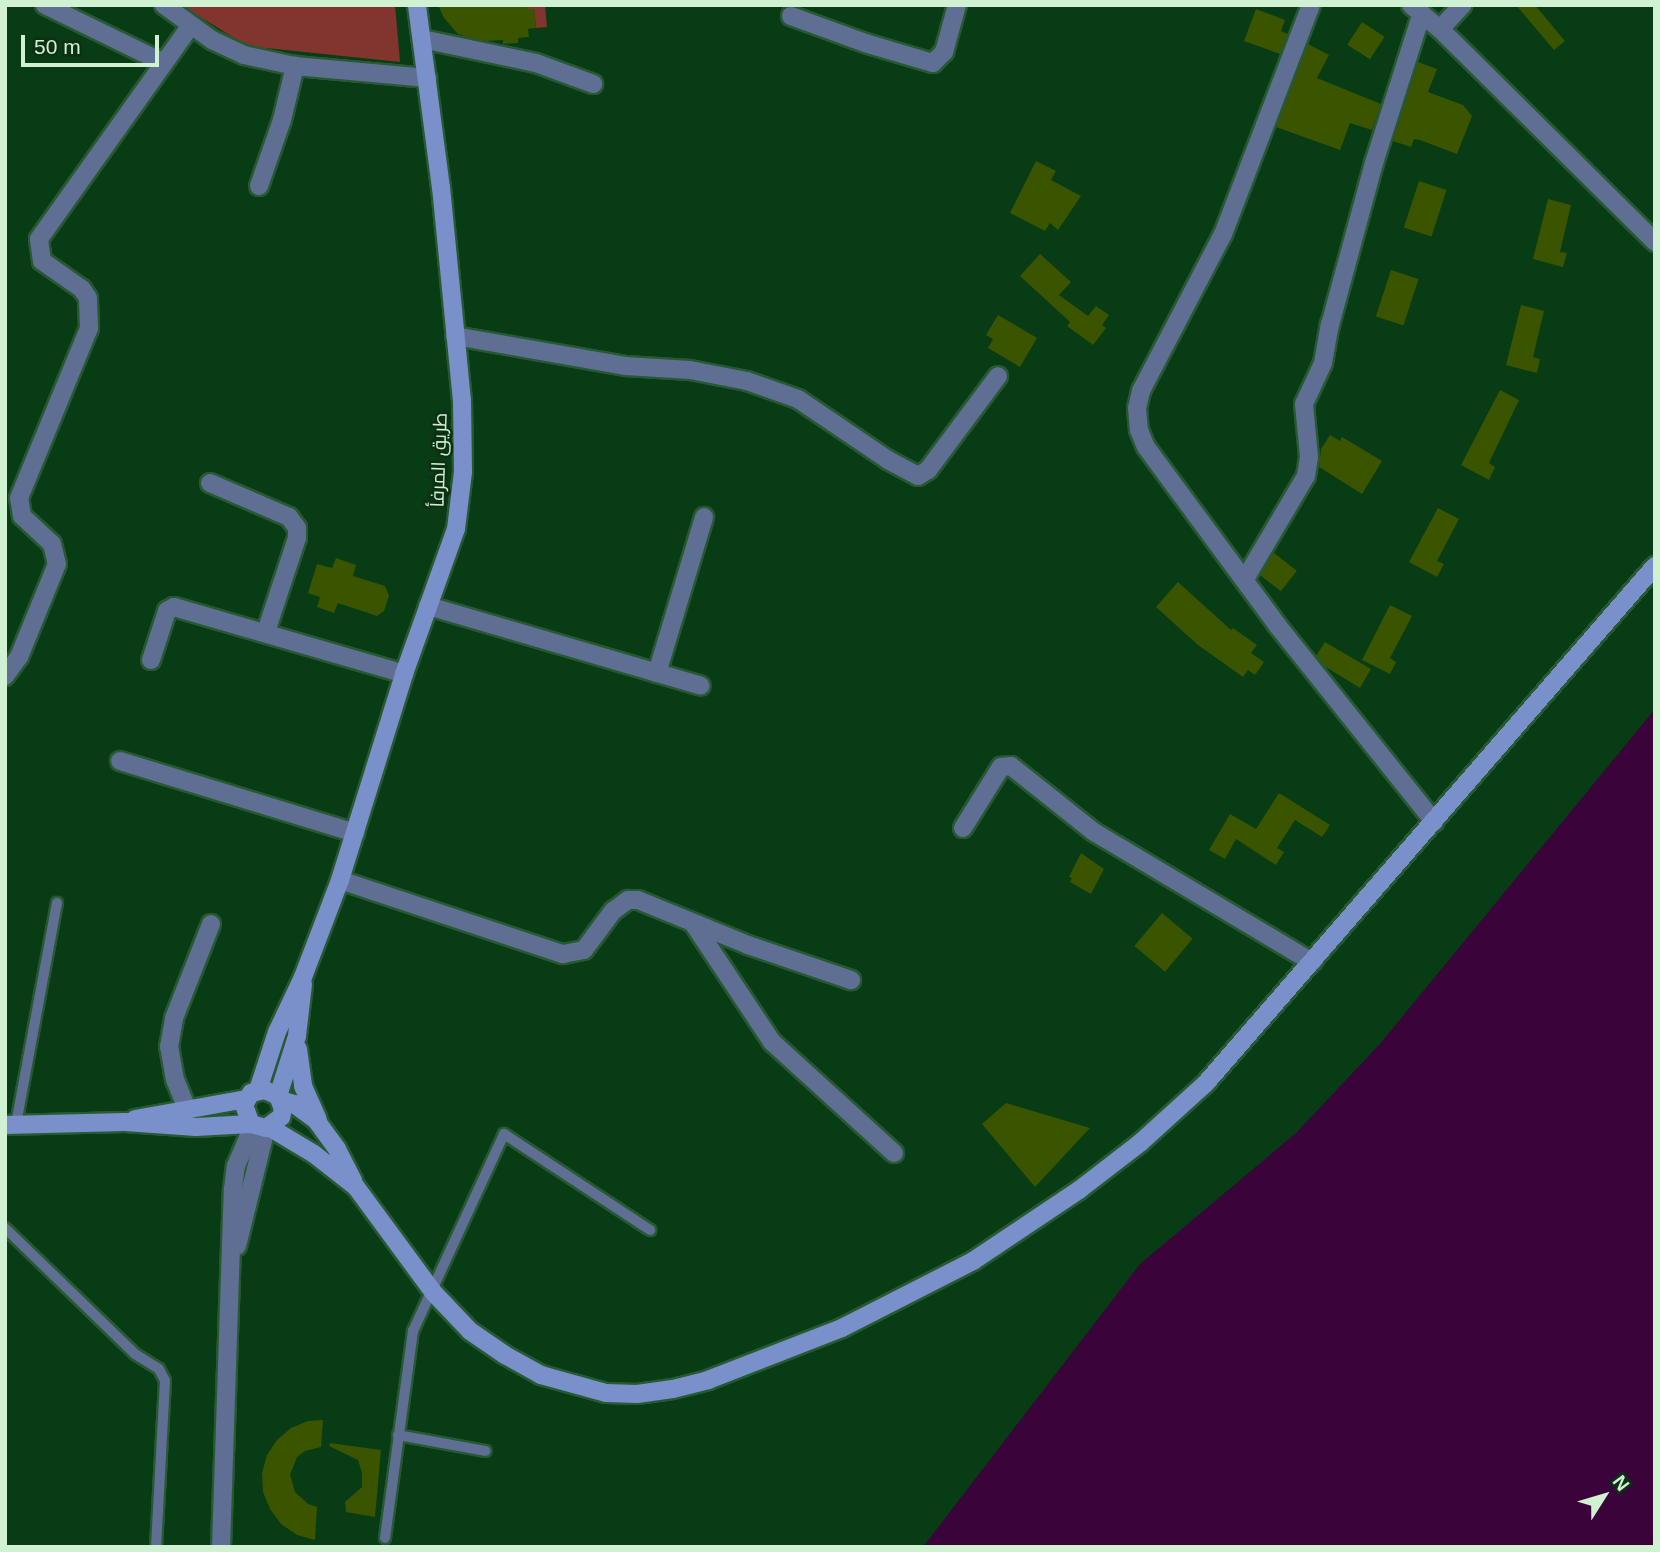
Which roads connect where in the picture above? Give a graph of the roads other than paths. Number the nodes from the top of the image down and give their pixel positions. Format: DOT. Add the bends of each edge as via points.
graph roads {
  1 [pos="45,5"];
  2 [pos="164,5"];
  3 [pos="417,5"];
  4 [pos="957,5"];
  5 [pos="1311,5"];
  6 [pos="1462,5"];
  7 [pos="1417,9"];
  8 [pos="791,16"];
  9 [pos="191,25"];
  10 [pos="1440,29"];
  11 [pos="422,39"];
  12 [pos="164,63"];
  13 [pos="295,66"];
  14 [pos="427,78"];
  15 [pos="593,84"];
  16 [pos="259,186"];
  17 [pos="1621,210"];
  18 [pos="1655,242"];
  19 [pos="1655,255"];
  20 [pos="456,336"];
  21 [pos="998,376"];
  22 [pos="211,483"];
  23 [pos="704,517"];
  24 [pos="1655,566"];
  25 [pos="1245,579"];
  26 [pos="428,606"];
  27 [pos="266,632"];
  28 [pos="151,660"];
  29 [pos="657,673"];
  30 [pos="404,674"];
  31 [pos="5,676"];
  32 [pos="701,686"];
  33 [pos="120,761"];
  34 [pos="1434,822"];
  35 [pos="963,828"];
  36 [pos="355,833"];
  37 [pos="340,880"];
  38 [pos="57,903"];
  39 [pos="211,923"];
  40 [pos="692,923"];
  41 [pos="1312,962"];
  42 [pos="303,977"];
  43 [pos="851,980"];
  44 [pos="297,1036"];
  45 [pos="252,1095"];
  46 [pos="279,1098"];
  47 [pos="187,1109"];
  48 [pos="125,1122"];
  49 [pos="11,1125"];
  50 [pos="260,1126"];
  51 [pos="325,1131"];
  52 [pos="894,1153"];
  53 [pos="356,1187"];
  54 [pos="5,1228"];
  55 [pos="650,1230"];
  56 [pos="432,1292"];
  57 [pos="398,1435"];
  58 [pos="486,1451"];
  59 [pos="385,1538"];
  60 [pos="156,1547"];
  61 [pos="221,1547"];
  1 -- 12 [label="street"];
  2 -- 9 [label="street"];
  3 -- 11 [label="street, طريق المرفأ"];
  4 -- 8 [label="street" via="944,52 933,63"];
  5 -- 25 [label="street" via="1223,234 1141,391 1137,408 1146,447"];
  6 -- 10 [label="street"];
  7 -- 10 [label="street"];
  7 -- 25 [label="street" via="1323,363 1304,404 1309,457 1306,476"];
  9 -- 12 [label="street"];
  9 -- 13 [label="street" via="244,55"];
  10 -- 17 [label="street"];
  11 -- 14 [label="street, طريق المرفأ"];
  11 -- 15 [label="street" via="536,63"];
  12 -- 31 [label="street" via="39,239 42,261 88,298 89,328 19,498 22,516 52,544 57,564 19,657"];
  13 -- 14 [label="street"];
  13 -- 16 [label="street"];
  14 -- 20 [label="street, طريق المرفأ"];
  17 -- 18 [label="street"];
  17 -- 19 [label="street"];
  20 -- 21 [label="street" via="625,366 690,370 747,381 798,399 918,475 928,471"];
  20 -- 26 [label="street, طريق المرفأ" via="463,472 456,528"];
  22 -- 27 [label="street" via="289,517 297,528 298,538"];
  23 -- 29 [label="street"];
  24 -- 34 [label="street"];
  25 -- 34 [label="street"];
  26 -- 29 [label="street"];
  26 -- 30 [label="street, طريق المرفأ"];
  27 -- 28 [label="street" via="174,607 167,611"];
  27 -- 30 [label="street"];
  29 -- 32 [label="street"];
  30 -- 36 [label="street, طريق المرفأ"];
  33 -- 36 [label="street"];
  34 -- 41 [label="street"];
  35 -- 41 [label="street" via="1000,767 1008,765 1094,832"];
  36 -- 37 [label="street, طريق المرفأ"];
  37 -- 40 [label="street" via="563,954 584,950 613,911 628,900"];
  37 -- 42 [label="street, طريق المرفأ"];
  38 -- 49 [label="lane"];
  39 -- 47 [label="street" via="174,1018 169,1047"];
  40 -- 43 [label="street"];
  40 -- 52 [label="street" via="772,1042"];
  41 -- 56 [label="street" via="1206,1083 1079,1190 973,1261 904,1299 708,1380 637,1394 570,1385 505,1355 470,1331"];
  42 -- 44 [label="street"];
  42 -- 45 [label="street"];
  44 -- 46 [label="street"];
  44 -- 51 [label="street" via="303,1086"];
  45 -- 46 [label="street" via="265,1090"];
  45 -- 47 [label="street"];
  45 -- 50 [label="street" via="244,1112"];
  46 -- 50 [label="street" via="281,1117"];
  46 -- 51 [label="street" via="306,1111"];
  47 -- 48 [label="street"];
  48 -- 49 [label="street"];
  48 -- 50 [label="street" via="172,1127"];
  50 -- 53 [label="street" via="314,1154"];
  50 -- 61 [label="street" via="243,1145 234,1178"];
  51 -- 53 [label="street"];
  53 -- 56 [label="street"];
  54 -- 60 [label="lane" via="135,1354 159,1369 165,1381"];
  55 -- 56 [label="lane" via="504,1134"];
  56 -- 57 [label="lane" via="412,1331"];
  57 -- 58 [label="lane"];
  57 -- 59 [label="lane"];
}
